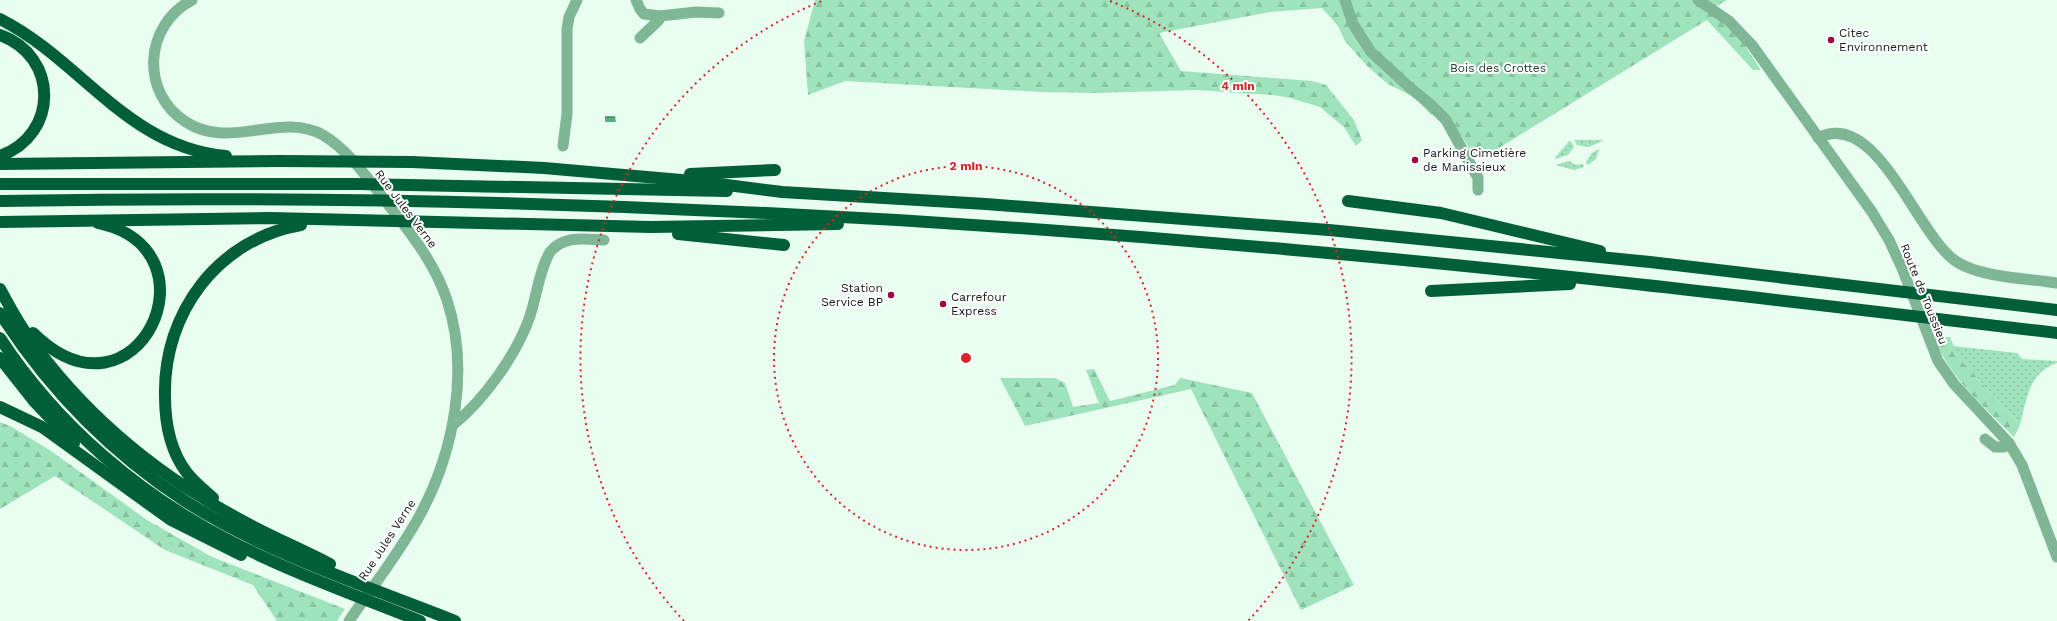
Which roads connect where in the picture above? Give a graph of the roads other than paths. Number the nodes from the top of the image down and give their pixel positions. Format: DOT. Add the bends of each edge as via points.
graph roads {
  1 [pos="192,0"];
  2 [pos="576,0"];
  3 [pos="636,0"];
  4 [pos="1345,0"];
  5 [pos="1698,0"];
  6 [pos="719,13"];
  7 [pos="660,16"];
  8 [pos="0,19"];
  9 [pos="0,35"];
  10 [pos="640,38"];
  11 [pos="1818,138"];
  12 [pos="563,146"];
  13 [pos="0,156"];
  14 [pos="279,161"];
  15 [pos="0,164"];
  16 [pos="775,170"];
  17 [pos="643,176"];
  18 [pos="0,184"];
  19 [pos="1478,190"];
  20 [pos="782,192"];
  21 [pos="0,201"];
  22 [pos="1348,201"];
  23 [pos="83,221"];
  24 [pos="325,221"];
  25 [pos="0,222"];
  26 [pos="934,223"];
  27 [pos="613,227"];
  28 [pos="604,240"];
  29 [pos="784,245"];
  30 [pos="1650,262"];
  31 [pos="1609,282"];
  32 [pos="2057,282"];
  33 [pos="0,289"];
  34 [pos="1431,291"];
  35 [pos="10,306"];
  36 [pos="2057,310"];
  37 [pos="0,313"];
  38 [pos="2057,333"];
  39 [pos="0,338"];
  40 [pos="0,358"];
  41 [pos="0,407"];
  42 [pos="453,425"];
  43 [pos="2001,433"];
  44 [pos="2009,443"];
  45 [pos="134,495"];
  46 [pos="240,520"];
  47 [pos="2057,557"];
  48 [pos="344,591"];
  49 [pos="403,601"];
  50 [pos="349,621"];
  51 [pos="420,621"];
  52 [pos="455,621"];
  1 -- 42 [label="street, Rue Jules Verne" via="175,12 158,37 153,58 157,86 164,101 188,124 210,132 228,134 290,127 305,128 321,134 353,161 417,242 446,300 453,324 457,366"];
  2 -- 12 [label="street" via="567,29 567,114"];
  3 -- 7 [label="street" via="644,14"];
  4 -- 19 [label="street" via="1353,24 1371,52 1446,120 1478,178"];
  5 -- 11 [label="street, Route de Toussieu" via="1729,21 1752,45"];
  6 -- 7 [label="street" via="696,12"];
  7 -- 10 [label="street"];
  8 -- 14 [label="highway" via="45,48 112,106 152,132 207,153"];
  9 -- 13 [label="highway" via="13,41 30,55 42,78 45,96 42,115 34,131 22,144"];
  11 -- 32 [label="street" via="1829,133 1842,134 1864,143 1885,166 1939,246 1956,261 1974,271"];
  11 -- 43 [label="street, Route de Toussieu" via="1872,212 1888,240 1902,268 1938,361 1954,384"];
  14 -- 15 [label="highway"];
  14 -- 17 [label="highway" via="481,164"];
  16 -- 17 [label="highway"];
  17 -- 20 [label="highway"];
  18 -- 20 [label="highway" via="349,184"];
  20 -- 30 [label="highway" via="994,204 1218,221"];
  21 -- 26 [label="highway" via="266,200 552,205 756,212"];
  22 -- 30 [label="highway" via="1441,213"];
  23 -- 24 [label="highway" via="271,218"];
  23 -- 25 [label="highway"];
  23 -- 35 [label="highway" via="123,232 142,247 152,261 160,281 161,298 156,321 146,338 117,358 98,363 75,361 57,353 40,340"];
  24 -- 27 [label="highway"];
  24 -- 46 [label="highway" via="275,231 229,256 206,278 191,298 171,343 165,378 165,408 174,448 182,466 192,479"];
  26 -- 27 [label="highway"];
  26 -- 31 [label="highway" via="1287,249"];
  27 -- 29 [label="highway"];
  28 -- 42 [label="street" via="566,240 550,252 531,315 516,349 468,413"];
  30 -- 36 [label="highway"];
  31 -- 34 [label="highway"];
  31 -- 38 [label="highway"];
  33 -- 35 [label="highway"];
  35 -- 46 [label="highway" via="53,369 115,434 172,478"];
  37 -- 49 [label="highway" via="28,355 68,403 112,446 160,484 212,516 267,545"];
  39 -- 48 [label="highway" via="40,391 82,436 152,494 232,542"];
  40 -- 45 [label="highway" via="62,431 96,464"];
  41 -- 45 [label="highway" via="42,427"];
  42 -- 50 [label="street, Rue Jules Verne" via="441,467 426,503"];
  43 -- 44 [label="street, Route de Toussieu"];
  43 -- 44 [label="street" via="1995,438 1985,439 1995,448 2004,448"];
  44 -- 47 [label="street, Route de Toussieu" via="2022,465"];
  45 -- 48 [label="highway" via="171,520 235,552"];
  46 -- 49 [label="highway"];
  48 -- 51 [label="highway"];
  49 -- 52 [label="highway"];
}
